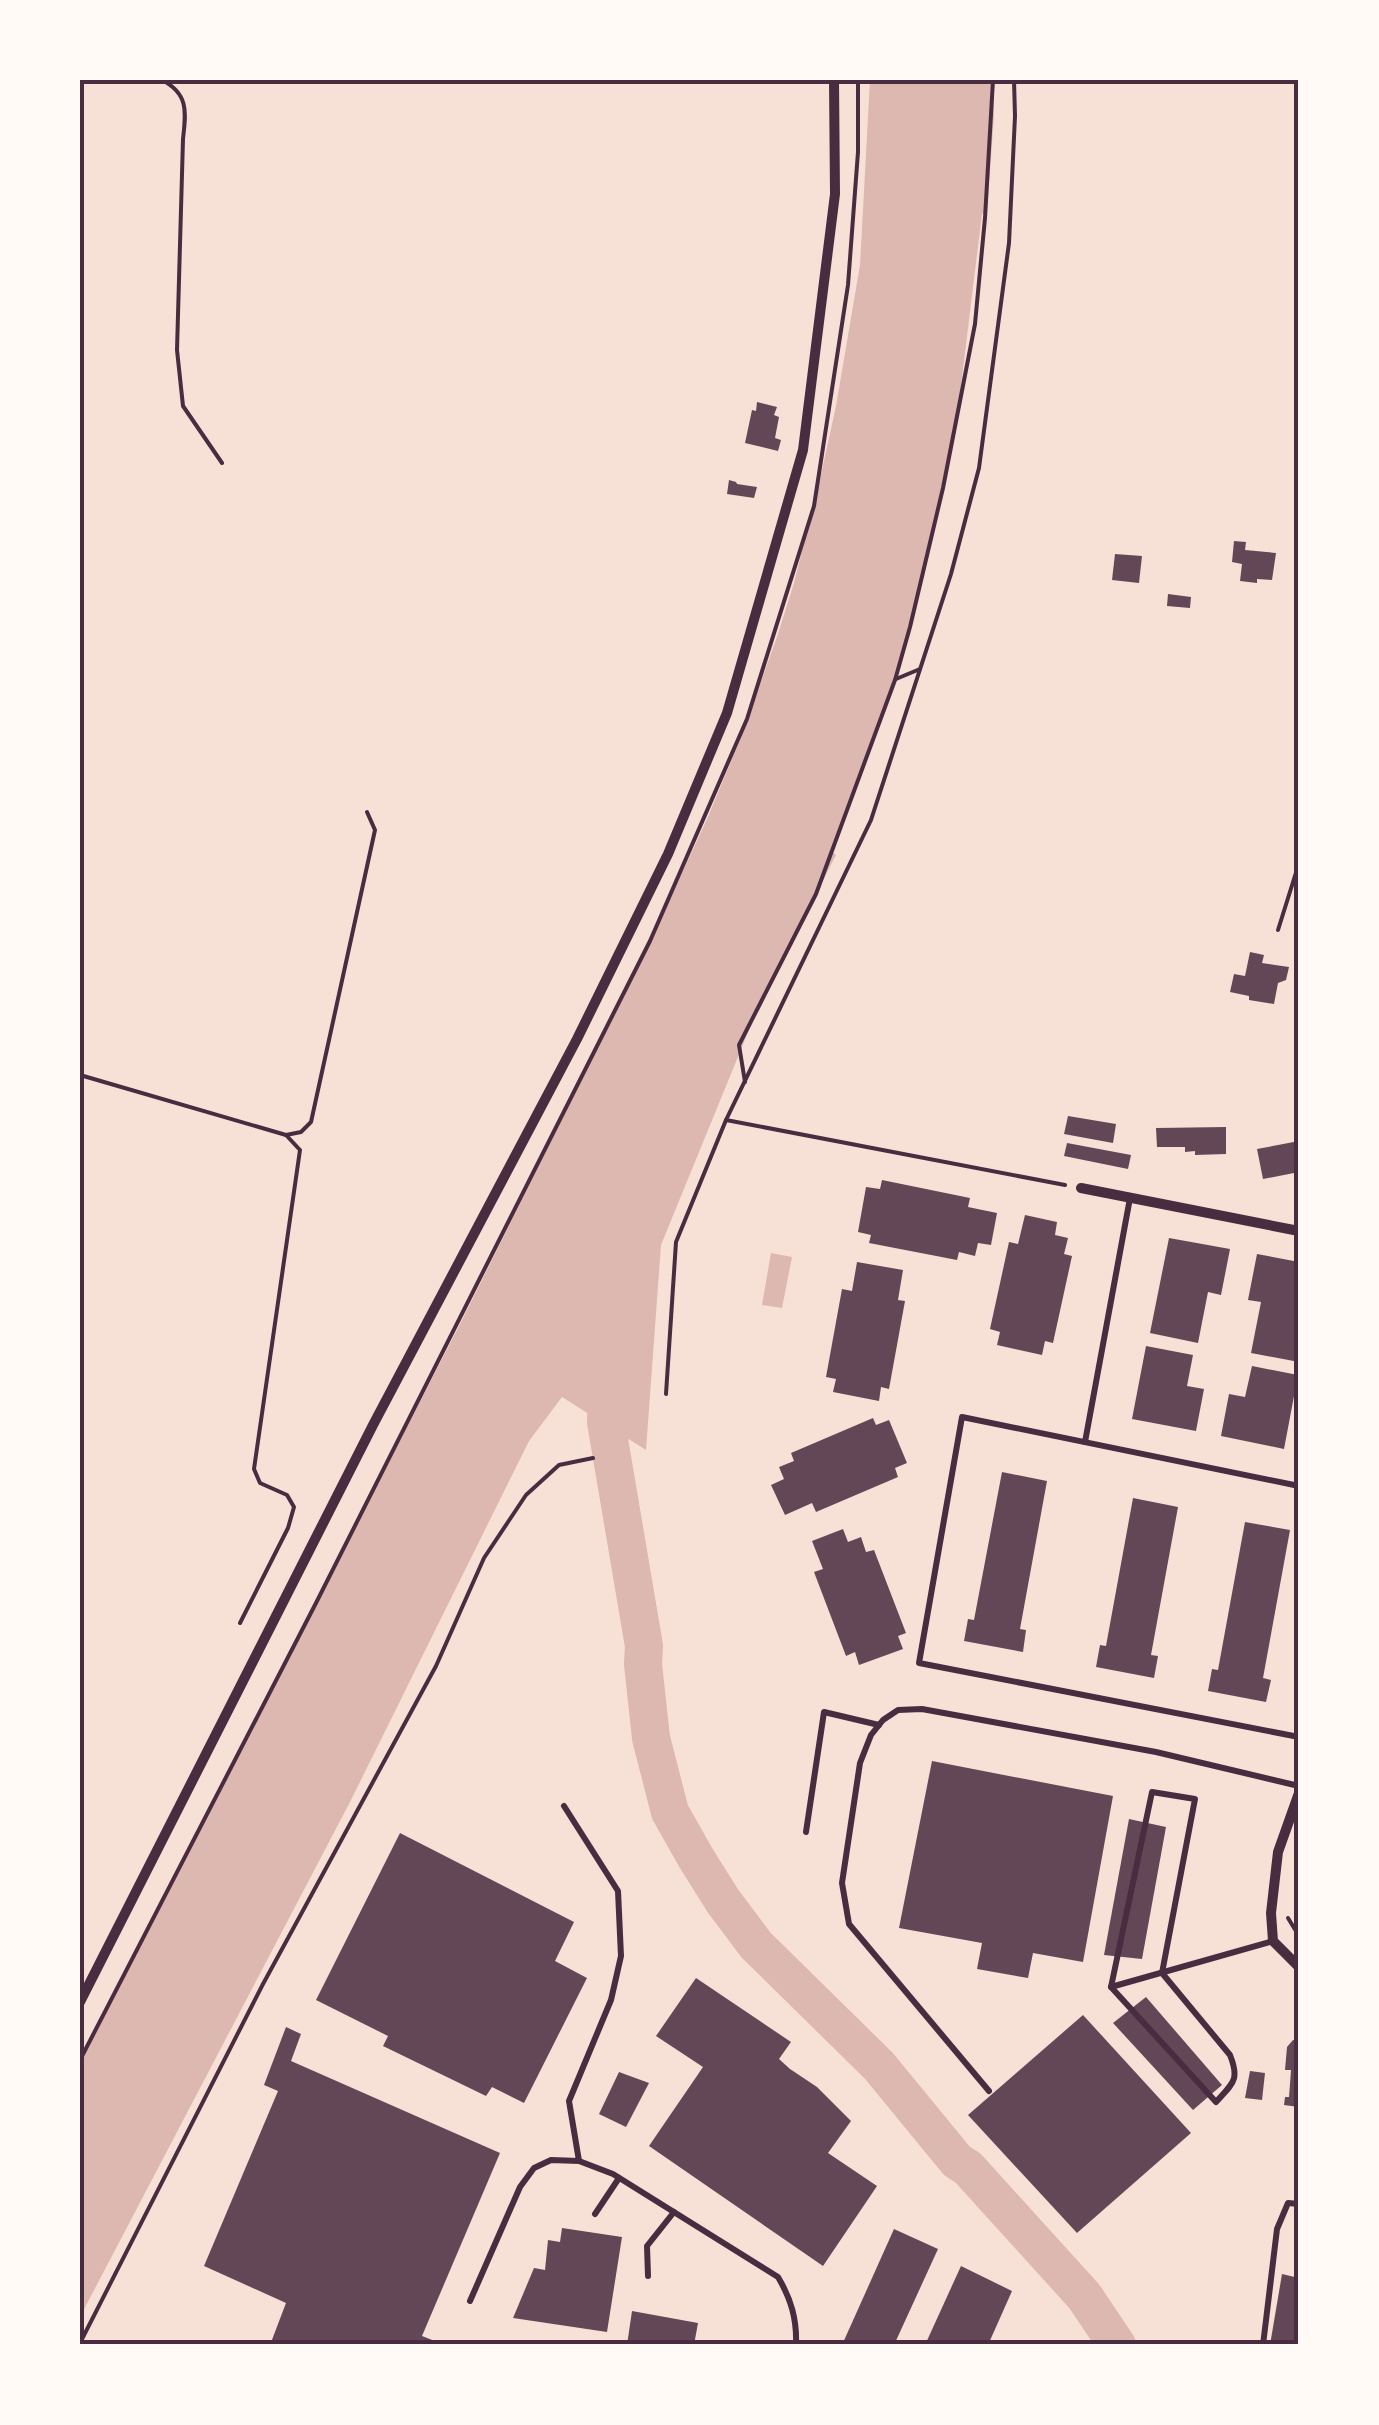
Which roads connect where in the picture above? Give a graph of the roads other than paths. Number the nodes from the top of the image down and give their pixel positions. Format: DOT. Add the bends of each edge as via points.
graph roads {
  1 [pos="834,80"];
  2 [pos="1080,1188"];
  3 [pos="1130,1198"];
  4 [pos="1299,1231"];
  5 [pos="1085,1442"];
  6 [pos="1299,1486"];
  7 [pos="879,1725"];
  8 [pos="1299,1737"];
  9 [pos="1299,1790"];
  10 [pos="564,1806"];
  11 [pos="806,1832"];
  12 [pos="1273,1941"];
  13 [pos="1299,1967"];
  14 [pos="1162,1973"];
  15 [pos="1112,1988"];
  16 [pos="80,2002"];
  17 [pos="989,2091"];
  18 [pos="579,2161"];
  19 [pos="619,2178"];
  20 [pos="1299,2204"];
  21 [pos="674,2212"];
  22 [pos="595,2214"];
  23 [pos="648,2276"];
  24 [pos="470,2301"];
  25 [pos="796,2345"];
  26 [pos="1263,2345"];
  1 -- 16 [label="street" via="835,194 803,450 727,713 668,854 577,1038"];
  2 -- 3 [label="street"];
  3 -- 4 [label="street"];
  3 -- 5 [label="lane"];
  5 -- 6 [label="lane"];
  5 -- 8 [label="lane" via="962,1417 919,1663"];
  7 -- 9 [label="lane" via="898,1710 922,1709 1156,1752"];
  7 -- 11 [label="lane" via="824,1712"];
  7 -- 17 [label="lane" via="860,1763 842,1883 849,1924"];
  9 -- 12 [label="street" via="1278,1852"];
  10 -- 18 [label="lane" via="618,1890 622,1956 569,2100"];
  12 -- 13 [label="street"];
  12 -- 14 [label="lane"];
  14 -- 15 [label="lane"];
  14 -- 15 [label="lane" via="1230,2055 1234,2082 1216,2102"];
  14 -- 15 [label="lane" via="1195,1799 1152,1792"];
  18 -- 19 [label="lane"];
  18 -- 24 [label="lane" via="552,2160 534,2168"];
  19 -- 21 [label="lane"];
  19 -- 22 [label="lane"];
  20 -- 26 [label="lane" via="1288,2203 1277,2230"];
  21 -- 23 [label="lane" via="647,2246"];
  21 -- 25 [label="lane" via="778,2277 797,2324"];
}
